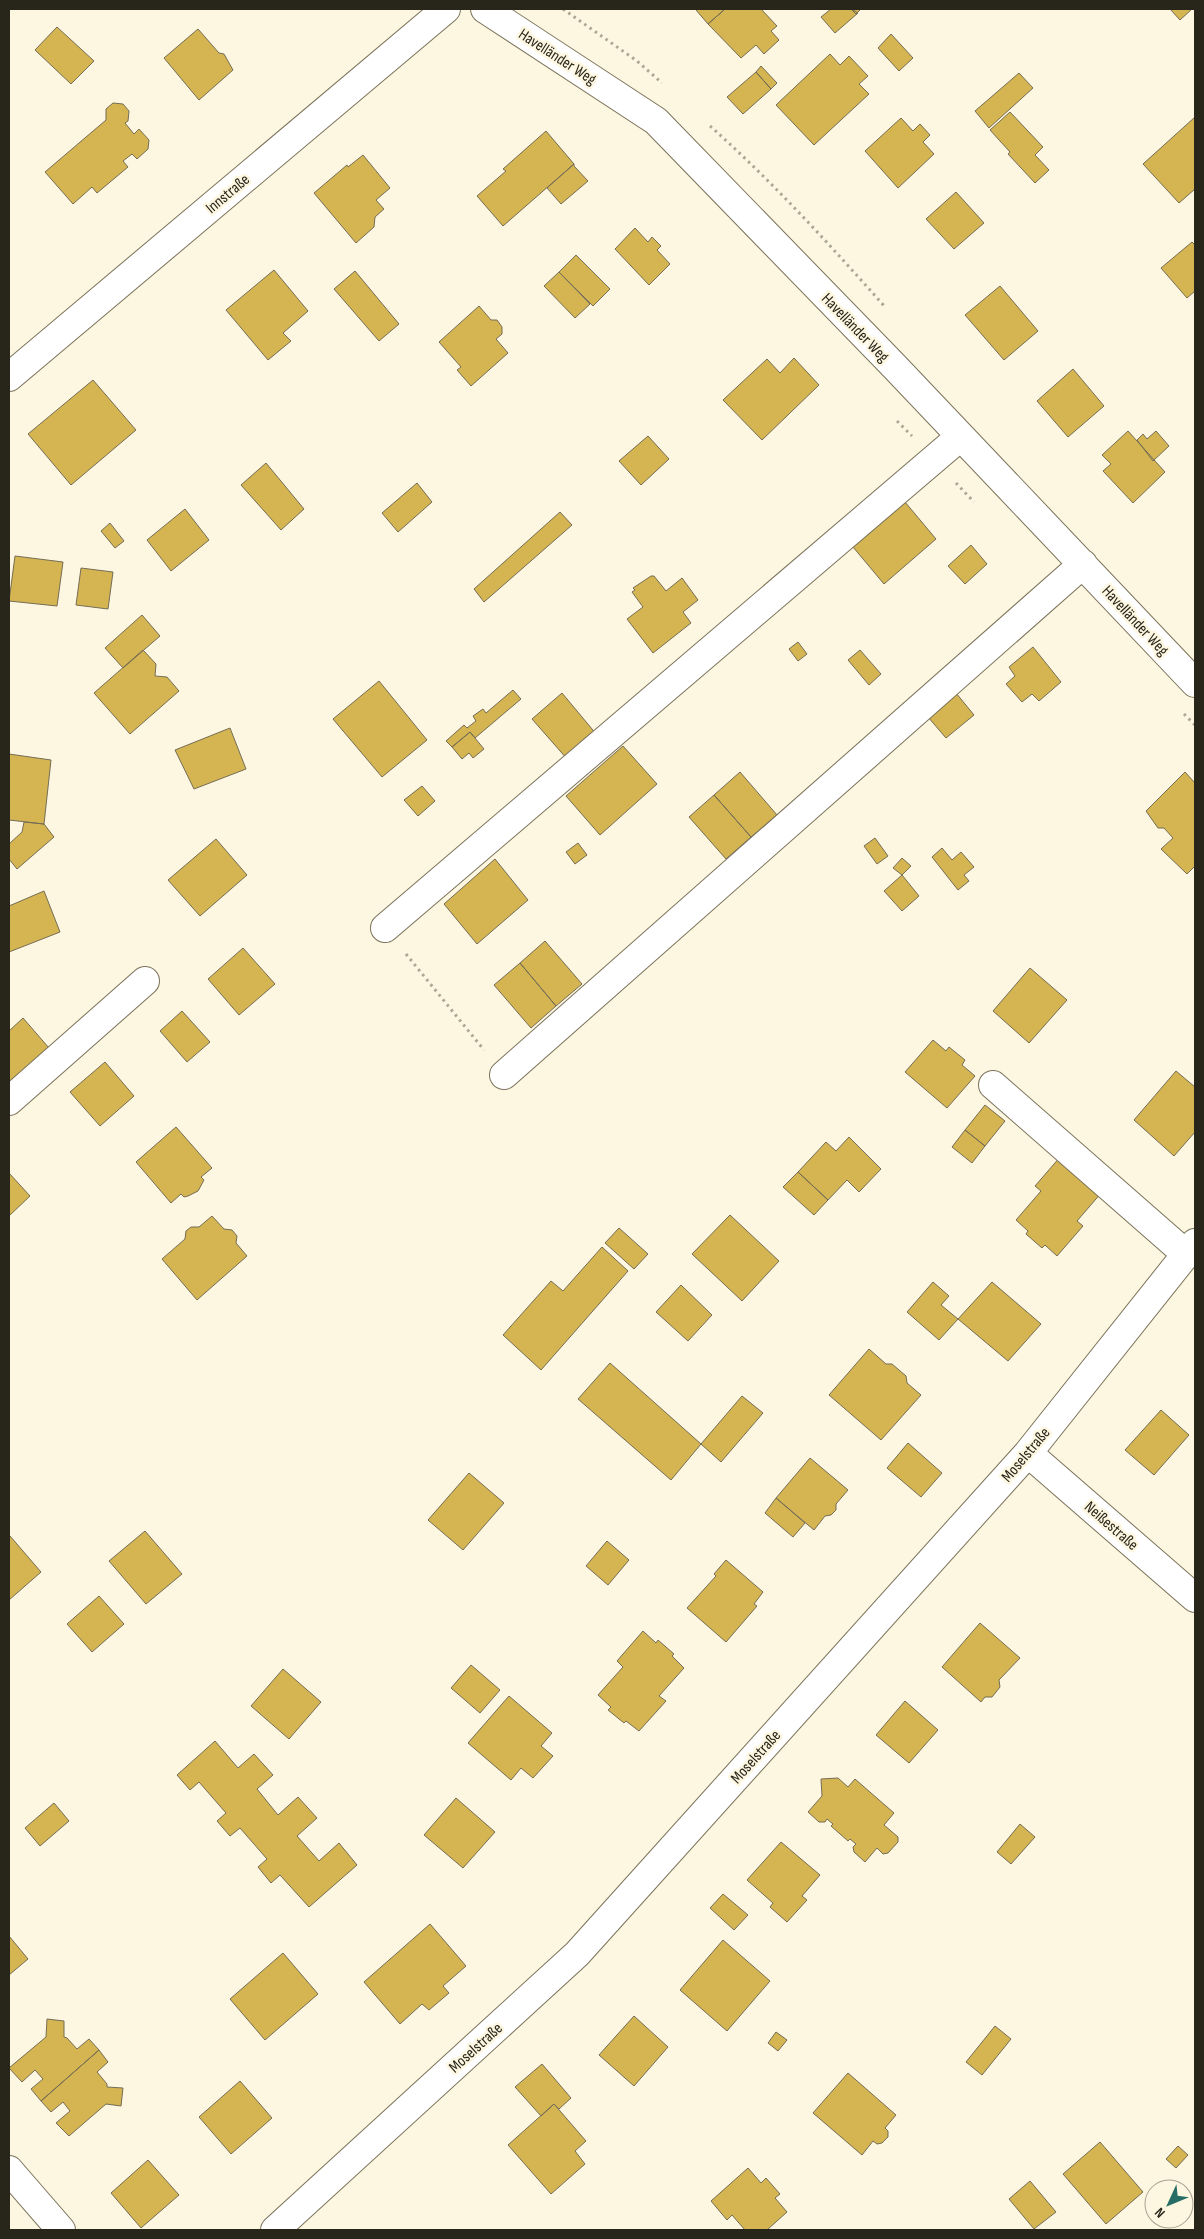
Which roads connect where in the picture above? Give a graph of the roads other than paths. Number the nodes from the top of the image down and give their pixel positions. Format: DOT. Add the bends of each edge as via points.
graph roads {
  1 [pos="446,9"];
  2 [pos="485,9"];
  3 [pos="9,377"];
  4 [pos="960,437"];
  5 [pos="1083,564"];
  6 [pos="1195,683"];
  7 [pos="385,928"];
  8 [pos="145,981"];
  9 [pos="504,1075"];
  10 [pos="993,1085"];
  11 [pos="9,1101"];
  12 [pos="1190,1248"];
  13 [pos="1028,1453"];
  14 [pos="1195,1598"];
  15 [pos="9,2170"];
  16 [pos="61,2230"];
  17 [pos="275,2230"];
  1 -- 3 [label="street, Innstraße"];
  2 -- 4 [label="street, Havelländer Weg" via="656,121"];
  4 -- 5 [label="street, Havelländer Weg"];
  4 -- 7 [label="street"];
  5 -- 6 [label="street, Havelländer Weg"];
  5 -- 9 [label="street"];
  8 -- 11 [label="street"];
  10 -- 12 [label="street"];
  12 -- 13 [label="street, Moselstraße"];
  13 -- 14 [label="street, Neißestraße"];
  13 -- 17 [label="street, Moselstraße" via="577,1954"];
  15 -- 16 [label="street"];
}
